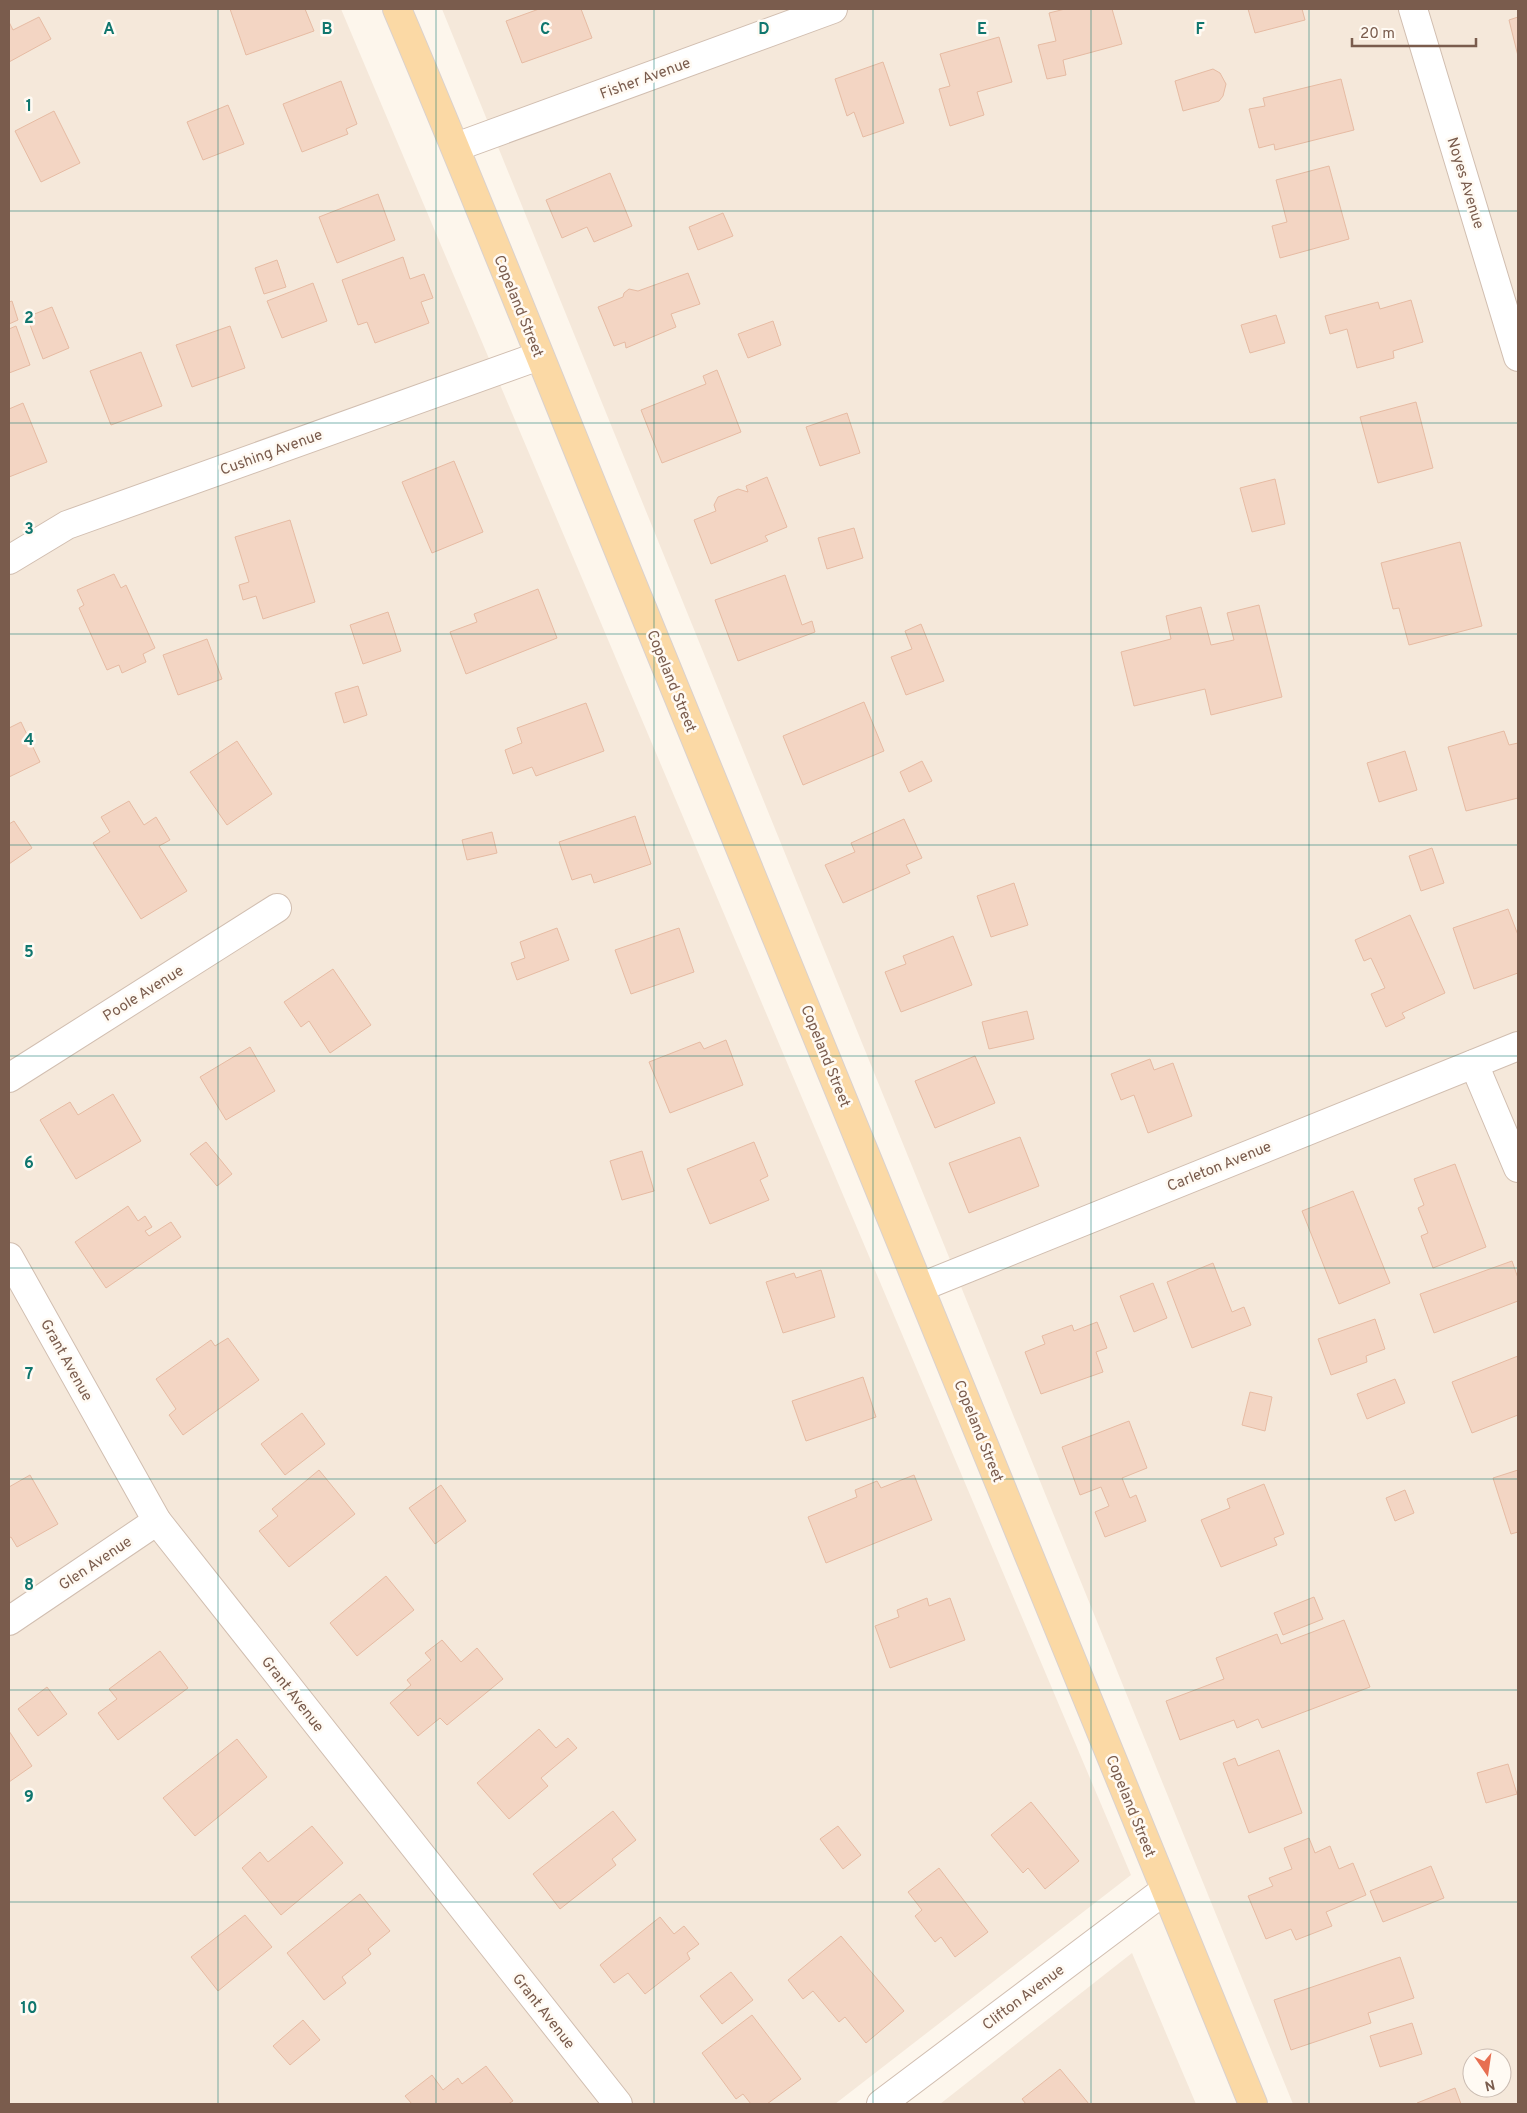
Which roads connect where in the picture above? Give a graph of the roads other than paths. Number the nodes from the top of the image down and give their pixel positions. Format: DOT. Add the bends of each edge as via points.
graph roads {
  1 [pos="397,9"];
  2 [pos="834,9"];
  3 [pos="1413,9"];
  4 [pos="456,148"];
  5 [pos="539,356"];
  6 [pos="1518,357"];
  7 [pos="9,560"];
  8 [pos="277,908"];
  9 [pos="1518,1046"];
  10 [pos="1474,1064"];
  11 [pos="9,1078"];
  12 [pos="1518,1168"];
  13 [pos="9,1256"];
  14 [pos="921,1287"];
  15 [pos="157,1521"];
  16 [pos="9,1620"];
  17 [pos="1165,1890"];
  18 [pos="618,2104"];
  19 [pos="881,2104"];
  20 [pos="1253,2104"];
  1 -- 4 [label="main road, Copeland Street"];
  2 -- 4 [label="street, Fisher Avenue"];
  3 -- 6 [label="street, Noyes Avenue"];
  4 -- 5 [label="main road, Copeland Street"];
  5 -- 7 [label="street, Cushing Avenue" via="67,525"];
  5 -- 14 [label="main road, Copeland Street"];
  8 -- 11 [label="street, Poole Avenue"];
  9 -- 10 [label="street, Carleton Avenue"];
  10 -- 12 [label="street"];
  10 -- 14 [label="street, Carleton Avenue"];
  13 -- 15 [label="street, Grant Avenue"];
  14 -- 17 [label="main road, Copeland Street"];
  15 -- 16 [label="street, Glen Avenue"];
  15 -- 18 [label="street, Grant Avenue"];
  17 -- 19 [label="street, Clifton Avenue"];
  17 -- 20 [label="main road, Copeland Street"];
}
